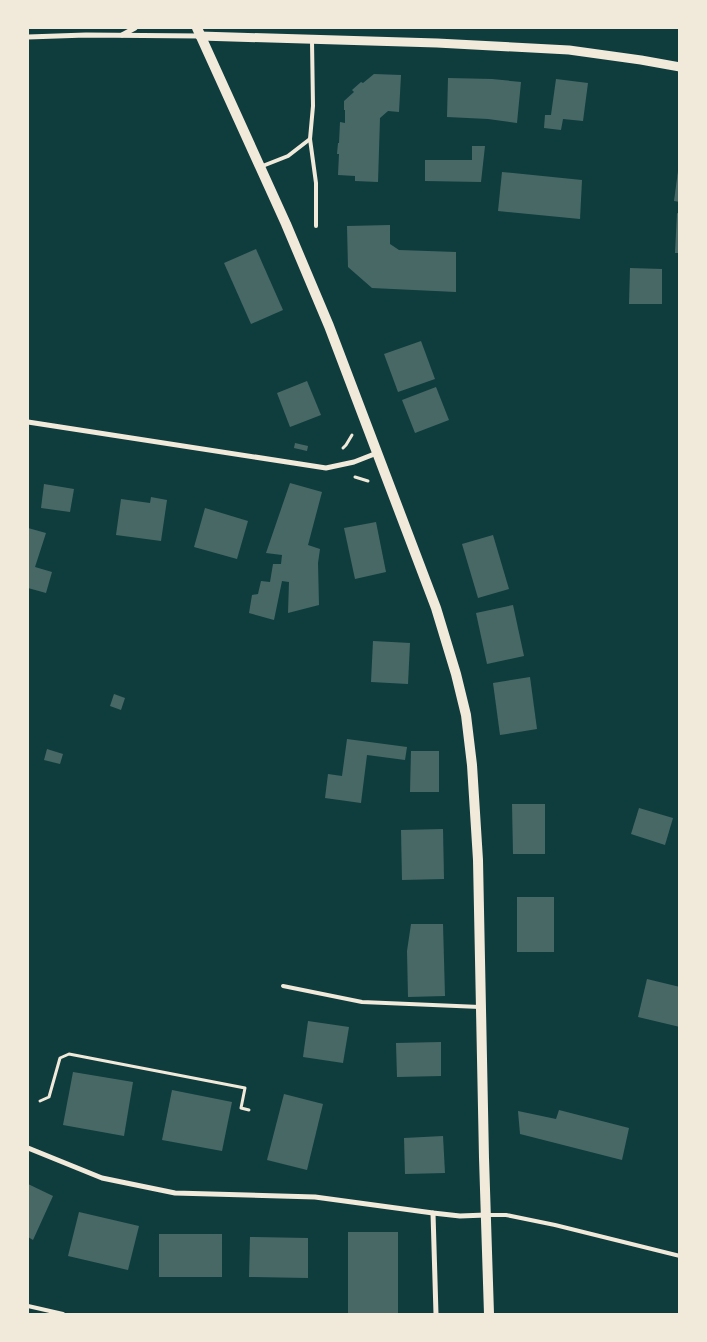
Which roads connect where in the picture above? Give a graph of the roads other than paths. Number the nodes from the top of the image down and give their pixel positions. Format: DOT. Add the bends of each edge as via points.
graph roads {
  1 [pos="135,28"];
  2 [pos="198,32"];
  3 [pos="121,35"];
  4 [pos="28,37"];
  5 [pos="312,38"];
  6 [pos="680,67"];
  7 [pos="310,139"];
  8 [pos="260,167"];
  9 [pos="316,226"];
  10 [pos="28,422"];
  11 [pos="377,453"];
  12 [pos="283,986"];
  13 [pos="482,1007"];
  14 [pos="28,1148"];
  15 [pos="433,1214"];
  16 [pos="486,1215"];
  17 [pos="680,1256"];
  18 [pos="28,1306"];
  19 [pos="62,1314"];
  20 [pos="436,1314"];
  21 [pos="489,1314"];
  1 -- 3 [label="street"];
  2 -- 3 [label="street"];
  2 -- 5 [label="street"];
  2 -- 8 [label="main road"];
  3 -- 4 [label="street"];
  5 -- 6 [label="street" via="569,50"];
  5 -- 7 [label="lane"];
  7 -- 8 [label="lane" via="288,156"];
  7 -- 9 [label="lane" via="316,183"];
  8 -- 11 [label="main road" via="329,326"];
  10 -- 11 [label="street" via="326,468"];
  11 -- 13 [label="main road" via="436,608 466,715 478,860"];
  12 -- 13 [label="lane" via="362,1002"];
  13 -- 16 [label="main road"];
  14 -- 15 [label="street" via="102,1178 175,1193 315,1197"];
  15 -- 16 [label="street"];
  15 -- 20 [label="street"];
  16 -- 17 [label="lane" via="555,1225"];
  16 -- 21 [label="main road"];
  18 -- 19 [label="lane"];
}
